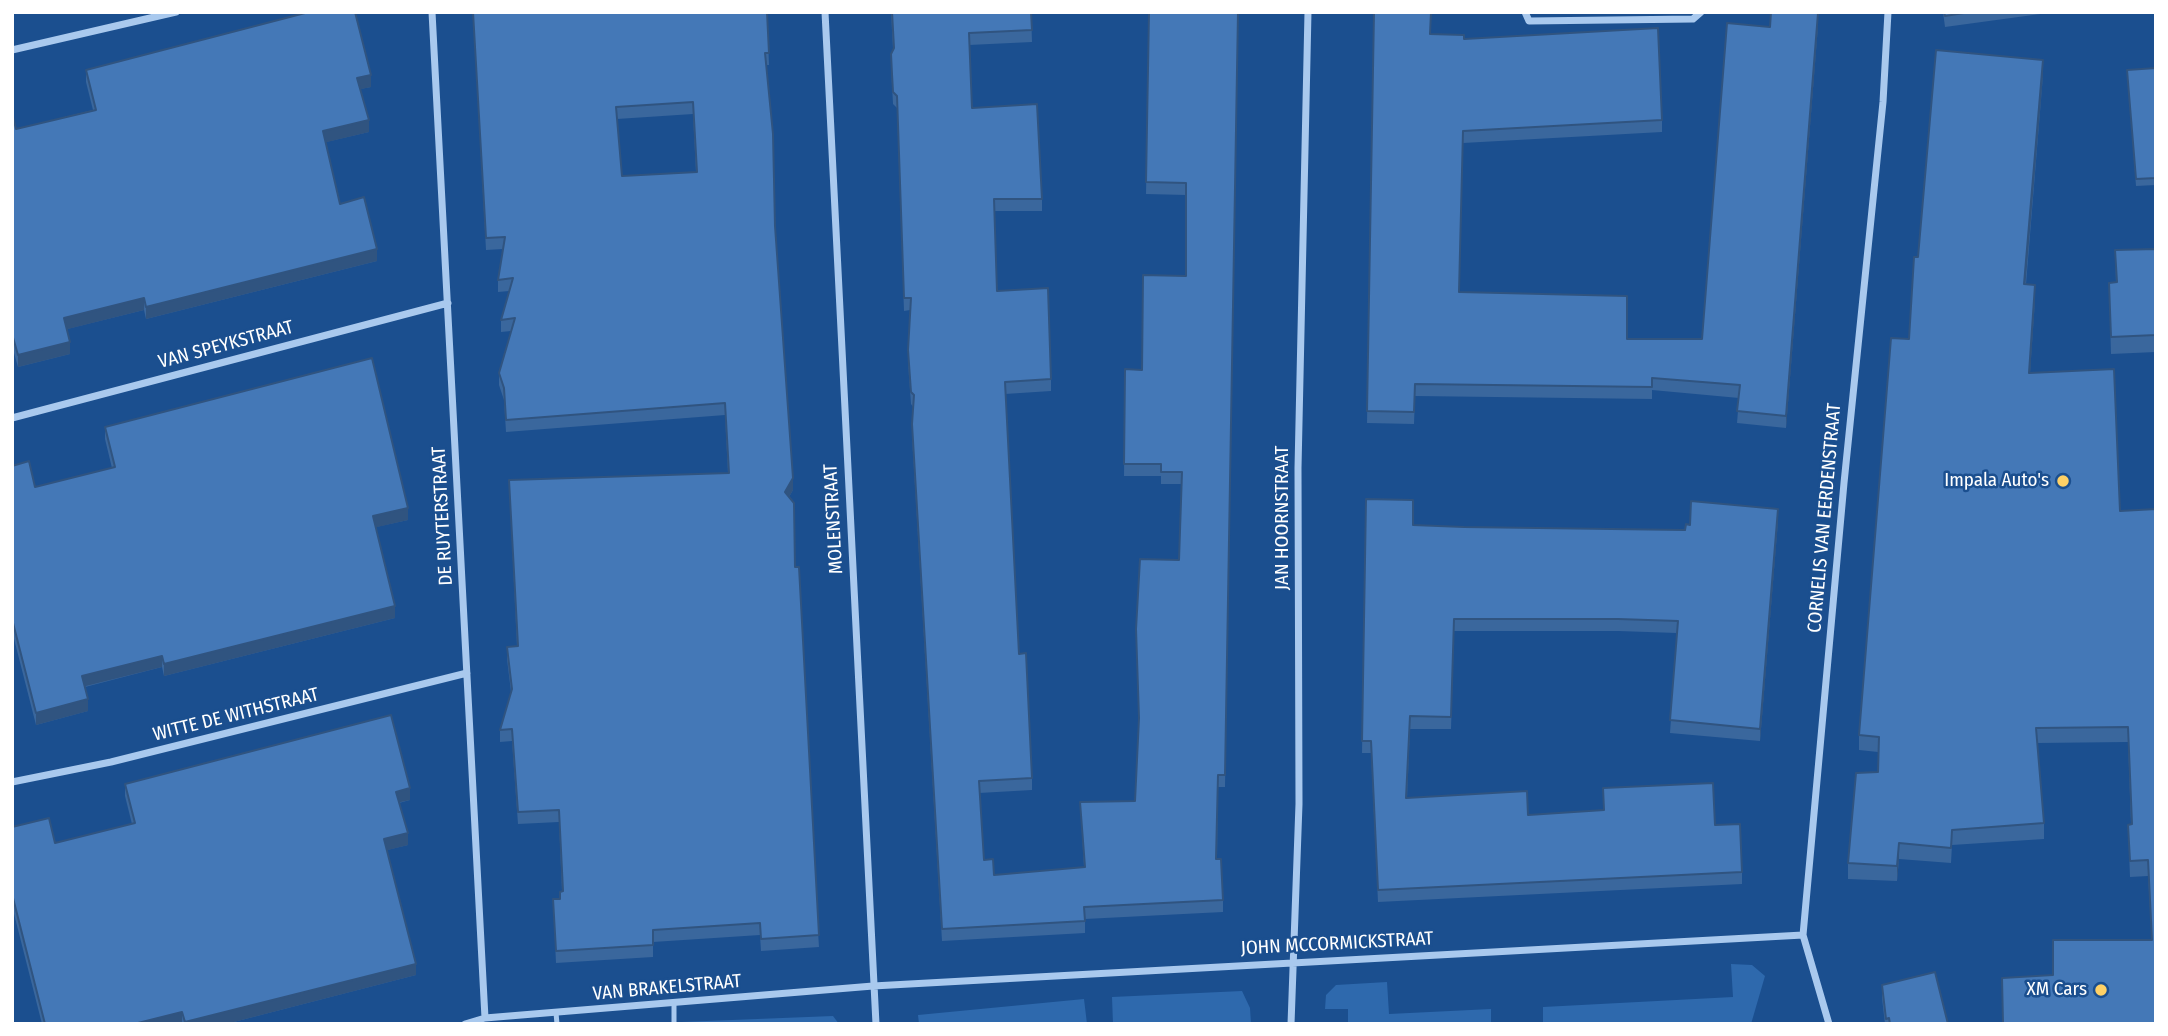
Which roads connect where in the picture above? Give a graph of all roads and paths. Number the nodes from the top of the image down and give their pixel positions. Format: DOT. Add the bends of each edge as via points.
graph roads {
  1 [pos="176,12"];
  2 [pos="432,12"];
  3 [pos="825,12"];
  4 [pos="1308,12"];
  5 [pos="1525,12"];
  6 [pos="1701,12"];
  7 [pos="1888,12"];
  8 [pos="12,50"];
  9 [pos="448,303"];
  10 [pos="12,418"];
  11 [pos="467,673"];
  12 [pos="12,782"];
  13 [pos="1803,935"];
  14 [pos="1293,961"];
  15 [pos="873,986"];
  16 [pos="674,1003"];
  17 [pos="556,1013"];
  18 [pos="485,1018"];
  19 [pos="465,1024"];
  20 [pos="557,1024"];
  21 [pos="674,1024"];
  22 [pos="876,1024"];
  23 [pos="1291,1024"];
  24 [pos="1829,1024"];
  1 -- 8 [label="street"];
  2 -- 9 [label="street, DE RUYTERSTRAAT"];
  3 -- 15 [label="street, MOLENSTRAAT"];
  4 -- 14 [label="street, JAN HOORNSTRAAT" via="1298,468 1299,804"];
  5 -- 6 [label="street" via="1529,21 1693,19"];
  7 -- 13 [label="street, CORNELIS VAN EERDENSTRAAT"];
  9 -- 10 [label="street, VAN SPEYKSTRAAT"];
  9 -- 11 [label="street, DE RUYTERSTRAAT"];
  11 -- 12 [label="street, WITTE DE WITHSTRAAT" via="111,762"];
  11 -- 18 [label="street, DE RUYTERSTRAAT"];
  13 -- 14 [label="street, JOHN MCCORMICKSTRAAT"];
  13 -- 24 [label="street, CORNELIS VAN EERDENSTRAAT"];
  14 -- 15 [label="street, JOHN MCCORMICKSTRAAT"];
  14 -- 23 [label="street, JAN HOORNSTRAAT"];
  15 -- 16 [label="street, VAN BRAKELSTRAAT"];
  15 -- 22 [label="street, MOLENSTRAAT"];
  16 -- 17 [label="street, VAN BRAKELSTRAAT"];
  16 -- 21 [label="lane"];
  17 -- 18 [label="street, VAN BRAKELSTRAAT"];
  17 -- 20 [label="lane"];
  18 -- 19 [label="street, VAN BRAKELSTRAAT"];
}
